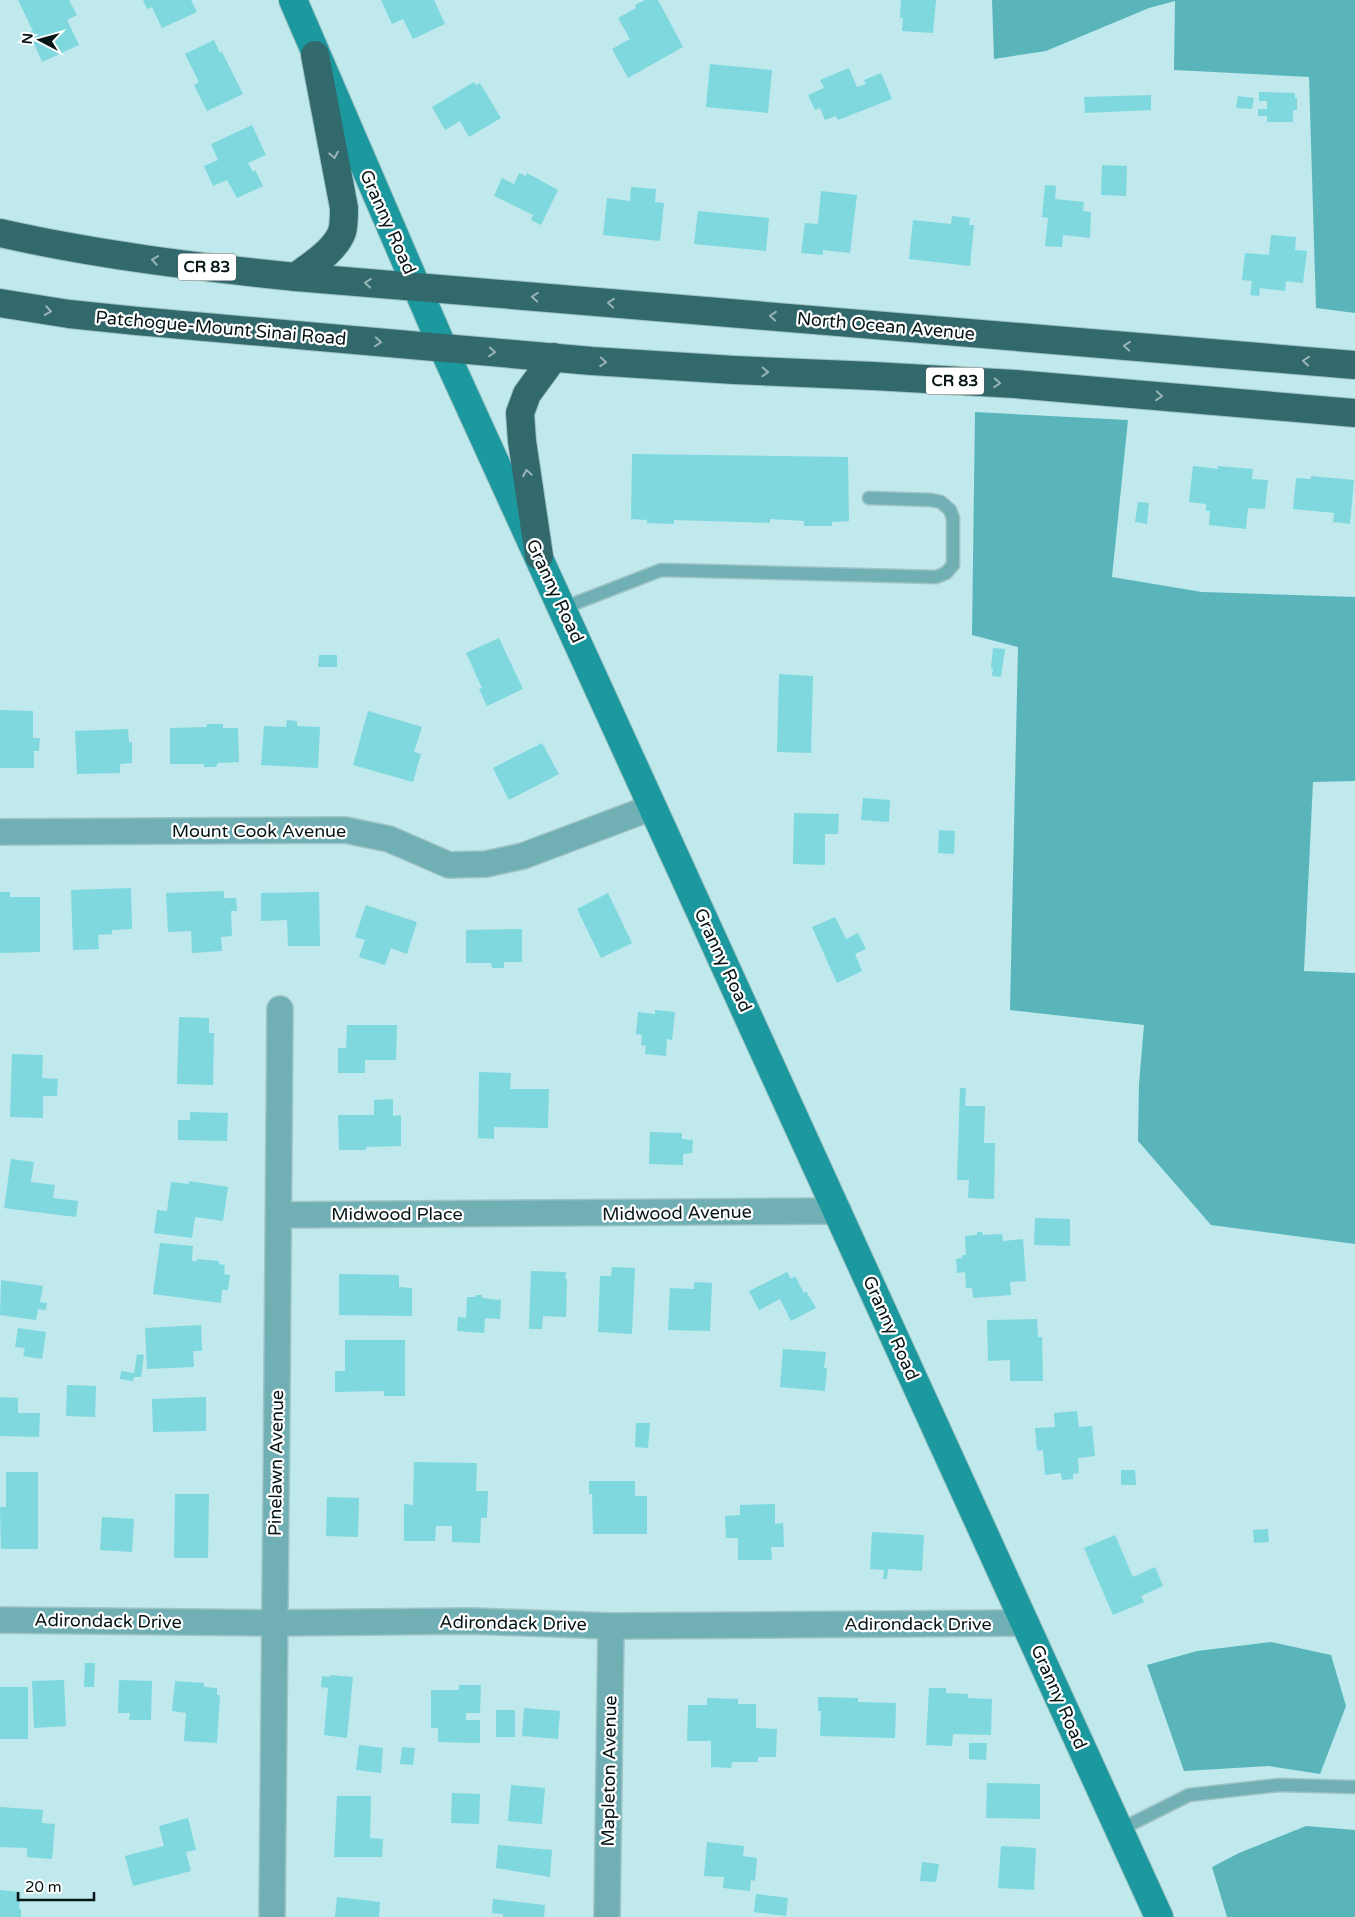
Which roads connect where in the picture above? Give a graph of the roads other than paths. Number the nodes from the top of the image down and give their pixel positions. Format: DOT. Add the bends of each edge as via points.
graph roads {
  1 [pos="293,0"];
  2 [pos="315,55"];
  3 [pos="0,233"];
  4 [pos="296,277"];
  5 [pos="417,287"];
  6 [pos="0,303"];
  7 [pos="443,348"];
  8 [pos="554,357"];
  9 [pos="1355,365"];
  10 [pos="1355,413"];
  11 [pos="869,498"];
  12 [pos="539,556"];
  13 [pos="563,608"];
  14 [pos="653,807"];
  15 [pos="0,832"];
  16 [pos="280,1009"];
  17 [pos="838,1211"];
  18 [pos="515,1214"];
  19 [pos="280,1215"];
  20 [pos="0,1620"];
  21 [pos="273,1623"];
  22 [pos="1026,1623"];
  23 [pos="611,1626"];
  24 [pos="1355,1787"];
  25 [pos="1119,1830"];
  26 [pos="272,1917"];
  27 [pos="607,1917"];
  28 [pos="1159,1917"];
  1 -- 2 [label="street, Granny Road"];
  2 -- 4 [label="highway, one-way" via="344,221 335,243"];
  2 -- 5 [label="street, Granny Road"];
  4 -- 3 [label="highway, CR 83, one-way" via="123,256"];
  5 -- 4 [label="highway, CR 83, one-way"];
  5 -- 7 [label="street, Granny Road"];
  9 -- 5 [label="highway, North Ocean Avenue / CR 83, one-way"];
  6 -- 7 [label="highway, Patchogue-Mount Sinai Road / CR 83, one-way" via="98,317"];
  7 -- 8 [label="highway, CR 83, one-way"];
  7 -- 12 [label="street, Granny Road"];
  8 -- 10 [label="highway, CR 83, one-way" via="1015,384"];
  12 -- 8 [label="highway, one-way" via="520,413 527,394"];
  11 -- 13 [label="lane" via="942,502 954,518 953,565 946,573 936,577 661,570"];
  12 -- 13 [label="street, Granny Road"];
  13 -- 14 [label="street, Granny Road"];
  14 -- 15 [label="street, Mount Cook Avenue" via="523,856 486,864 449,865 389,839 345,830"];
  14 -- 17 [label="street, Granny Road"];
  16 -- 19 [label="street, Pinelawn Avenue"];
  17 -- 18 [label="street, Midwood Avenue"];
  17 -- 22 [label="street, Granny Road"];
  18 -- 19 [label="street, Midwood Place"];
  19 -- 21 [label="street, Pinelawn Avenue"];
  20 -- 21 [label="street, Adirondack Drive"];
  21 -- 23 [label="street, Adirondack Drive" via="471,1621"];
  21 -- 26 [label="street, Pinelawn Avenue"];
  22 -- 23 [label="street, Adirondack Drive"];
  22 -- 25 [label="street, Granny Road"];
  23 -- 27 [label="street, Mapleton Avenue"];
  24 -- 25 [label="lane" via="1279,1785 1189,1794"];
  25 -- 28 [label="street, Granny Road"];
}
